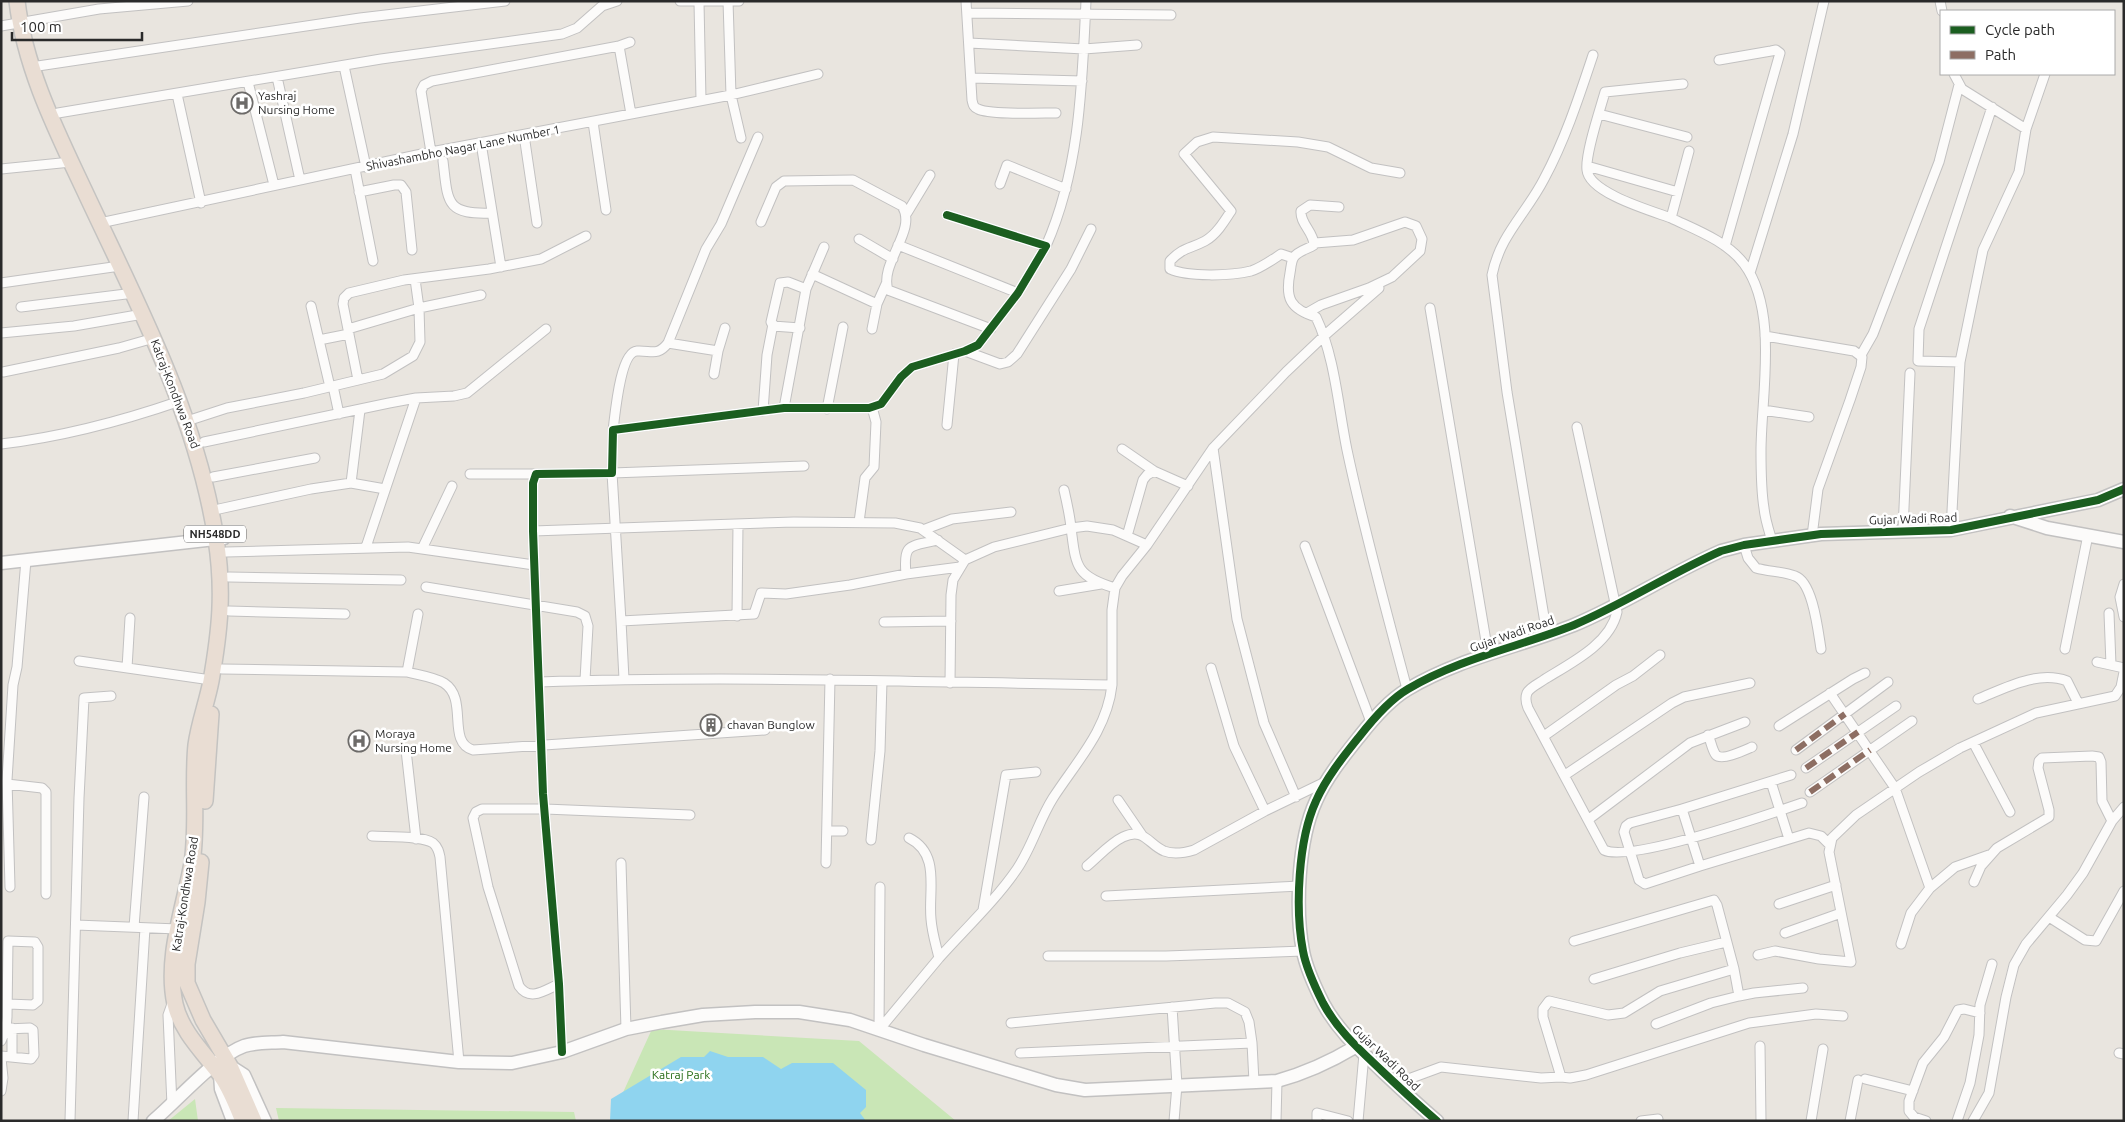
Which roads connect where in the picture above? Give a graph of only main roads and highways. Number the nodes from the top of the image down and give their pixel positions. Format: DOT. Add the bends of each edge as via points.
graph roads {
  1 [pos="17,1"];
  2 [pos="26,1"];
  3 [pos="24,24"];
  4 [pos="104,222"];
  5 [pos="191,419"];
  6 [pos="222,543"];
  7 [pos="226,1072"];
  8 [pos="243,1121"];
  9 [pos="254,1121"];
  1 -- 3 [label="highway, Katraj-Kondhwa Road / NH548DD"];
  2 -- 3 [label="highway, NH548DD"];
  3 -- 4 [label="highway, Katraj-Kondhwa Road / NH548DD" via="38,66"];
  3 -- 4 [label="highway, Katraj-Kondhwa Road / NH548DD" via="33,74 71,162"];
  4 -- 5 [label="highway, Katraj-Kondhwa Road / NH548DD" via="163,341"];
  4 -- 5 [label="highway, Katraj-Kondhwa Road / NH548DD" via="120,266"];
  5 -- 6 [label="highway, Katraj-Kondhwa Road / NH548DD"];
  5 -- 6 [label="highway, Katraj-Kondhwa Road / NH548DD" via="204,442 219,509"];
  6 -- 7 [label="highway, Katraj-Kondhwa Road / NH548DD" via="229,577 229,611 222,669 211,712 197,902 187,983"];
  6 -- 7 [label="highway, Katraj-Kondhwa Road / NH548DD" via="222,611 197,740 194,849 173,965 176,1010 187,1033"];
  7 -- 8 [label="highway, NH548DD"];
  7 -- 9 [label="highway, NH548DD"];
}
